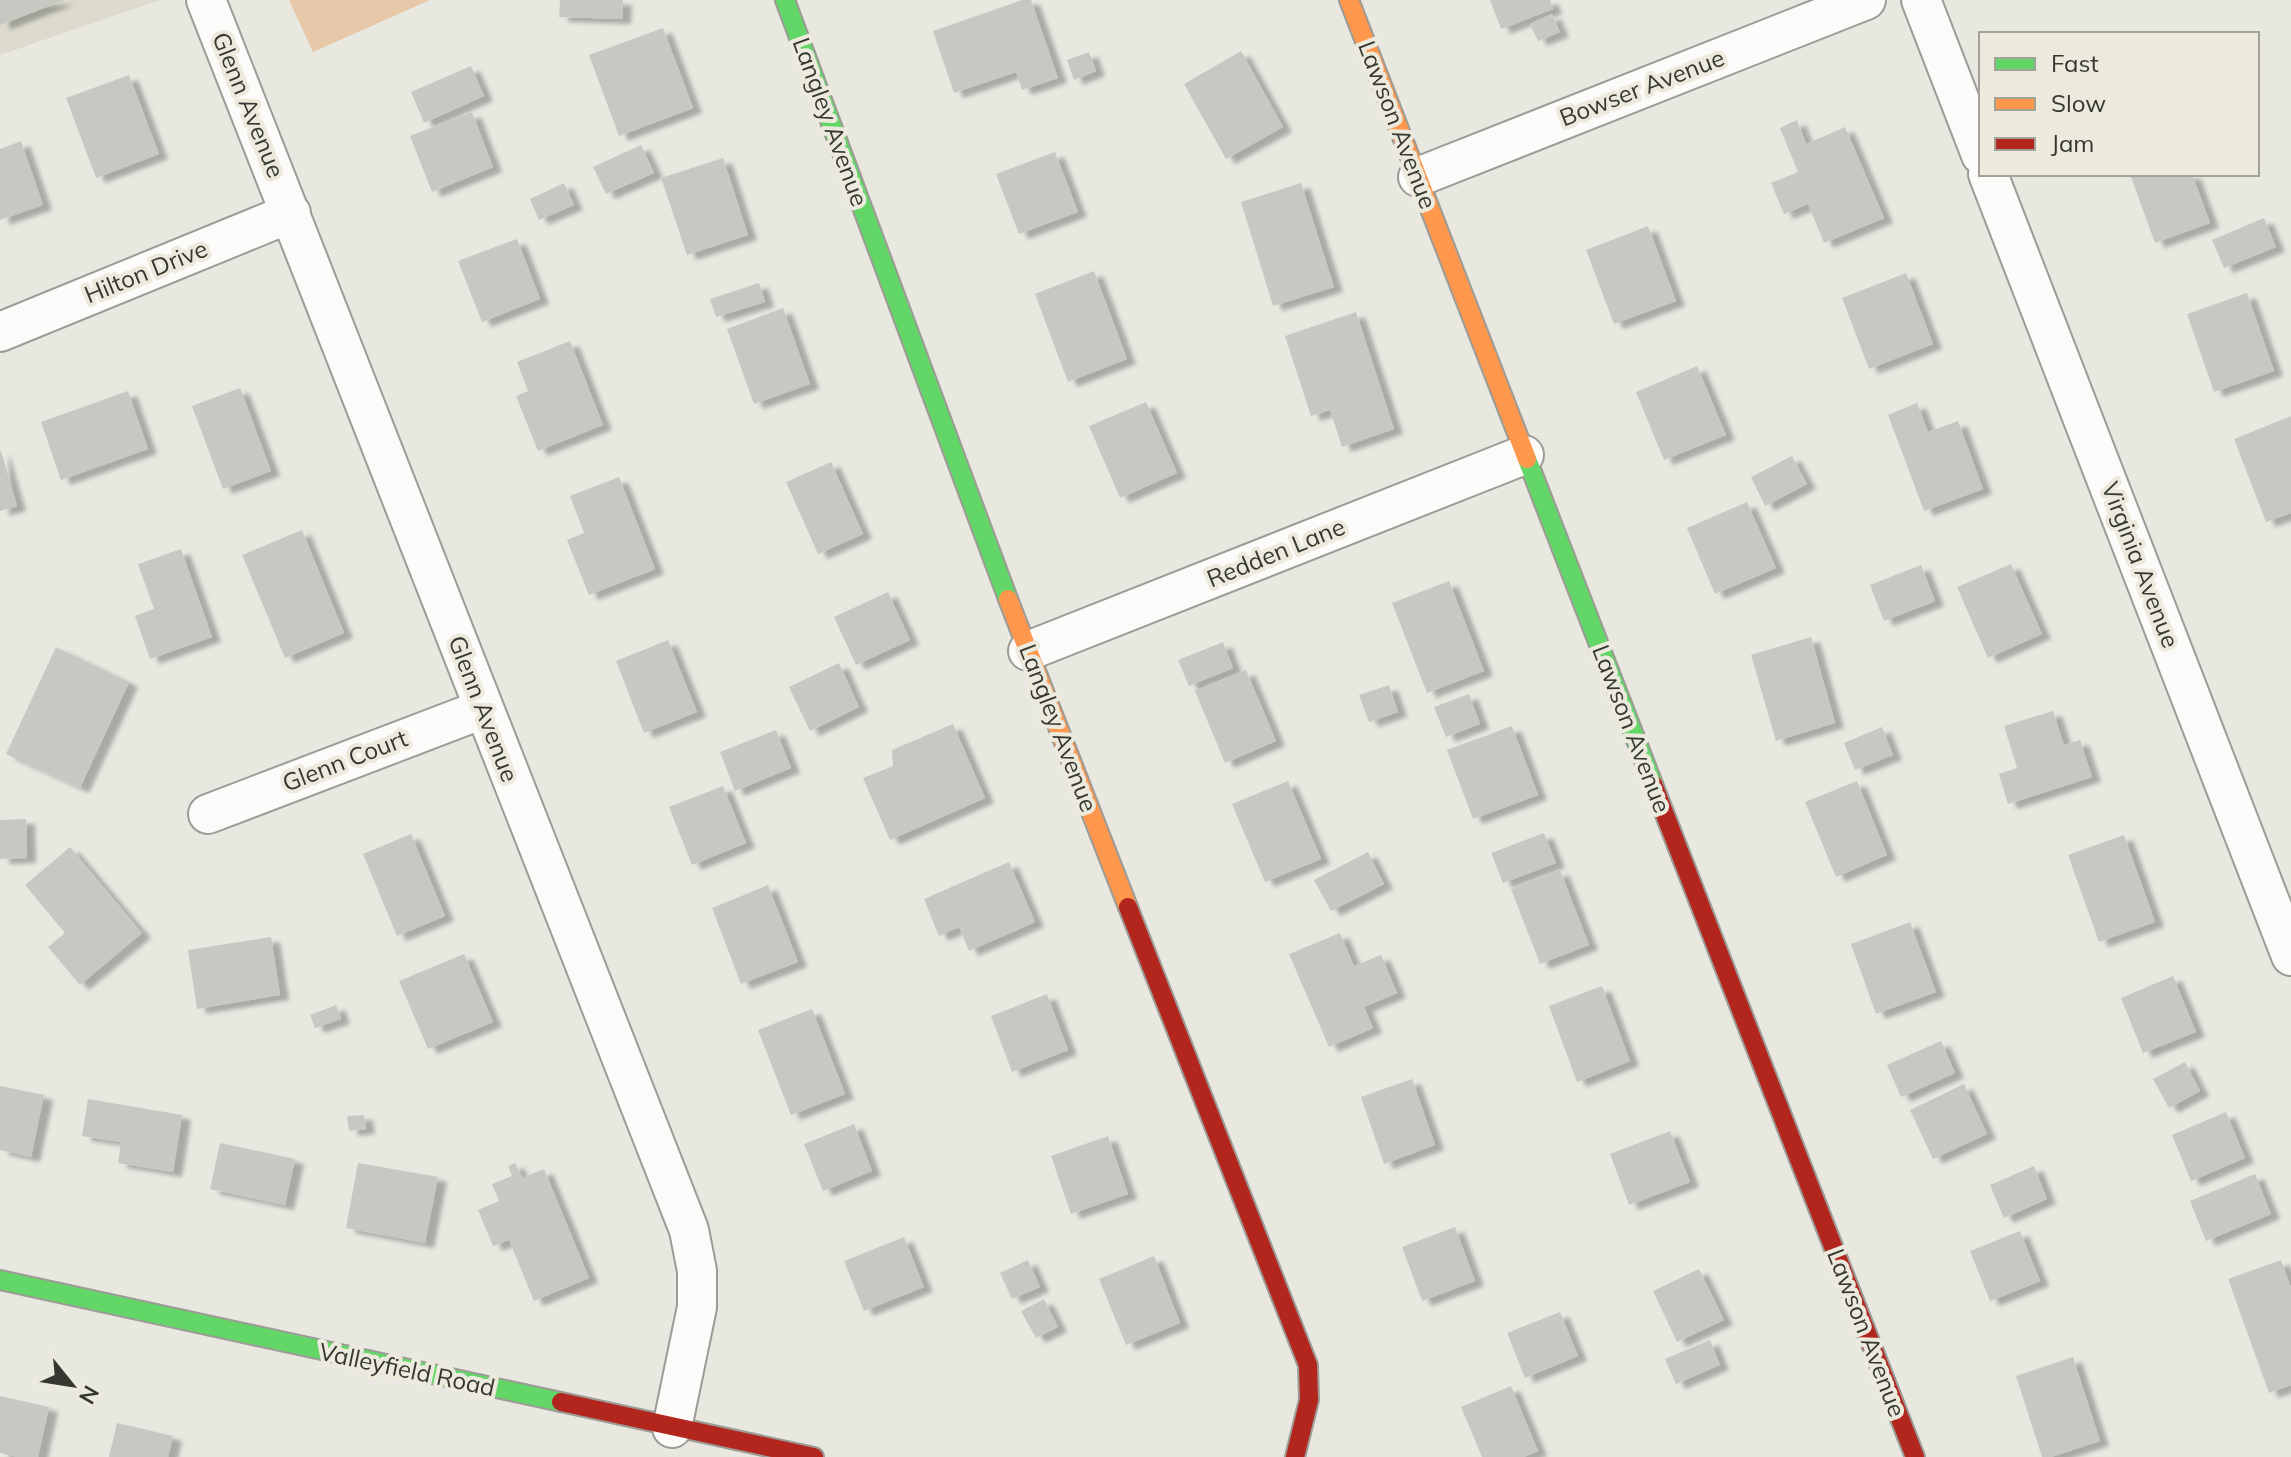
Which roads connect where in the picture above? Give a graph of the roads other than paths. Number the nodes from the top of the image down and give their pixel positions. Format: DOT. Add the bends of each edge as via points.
graph roads {
  1 [pos="206,0"];
  2 [pos="785,0"];
  3 [pos="1349,0"];
  4 [pos="1866,0"];
  5 [pos="1921,0"];
  6 [pos="1979,150"];
  7 [pos="1989,176"];
  8 [pos="1418,177"];
  9 [pos="291,213"];
  10 [pos="0,332"];
  11 [pos="1524,455"];
  12 [pos="1028,651"];
  13 [pos="483,709"];
  14 [pos="208,814"];
  15 [pos="2291,956"];
  16 [pos="0,1280"];
  17 [pos="672,1428"];
  18 [pos="814,1457"];
  19 [pos="1295,1457"];
  20 [pos="1915,1457"];
  1 -- 9 [label="street, Glenn Avenue"];
  2 -- 12 [label="street, Langley Avenue"];
  3 -- 8 [label="street, Lawson Avenue"];
  4 -- 8 [label="street, Bowser Avenue"];
  5 -- 6 [label="street"];
  7 -- 15 [label="street, Virginia Avenue"];
  8 -- 11 [label="street, Lawson Avenue"];
  9 -- 10 [label="street, Hilton Drive"];
  9 -- 13 [label="street, Glenn Avenue"];
  11 -- 12 [label="street, Redden Lane"];
  11 -- 20 [label="street, Lawson Avenue"];
  12 -- 19 [label="street, Langley Avenue" via="1308,1365 1310,1400"];
  13 -- 14 [label="street, Glenn Court"];
  13 -- 17 [label="street, Glenn Avenue" via="689,1230 697,1307"];
  16 -- 17 [label="street, Valleyfield Road"];
  17 -- 18 [label="street, Valleyfield Road"];
}
